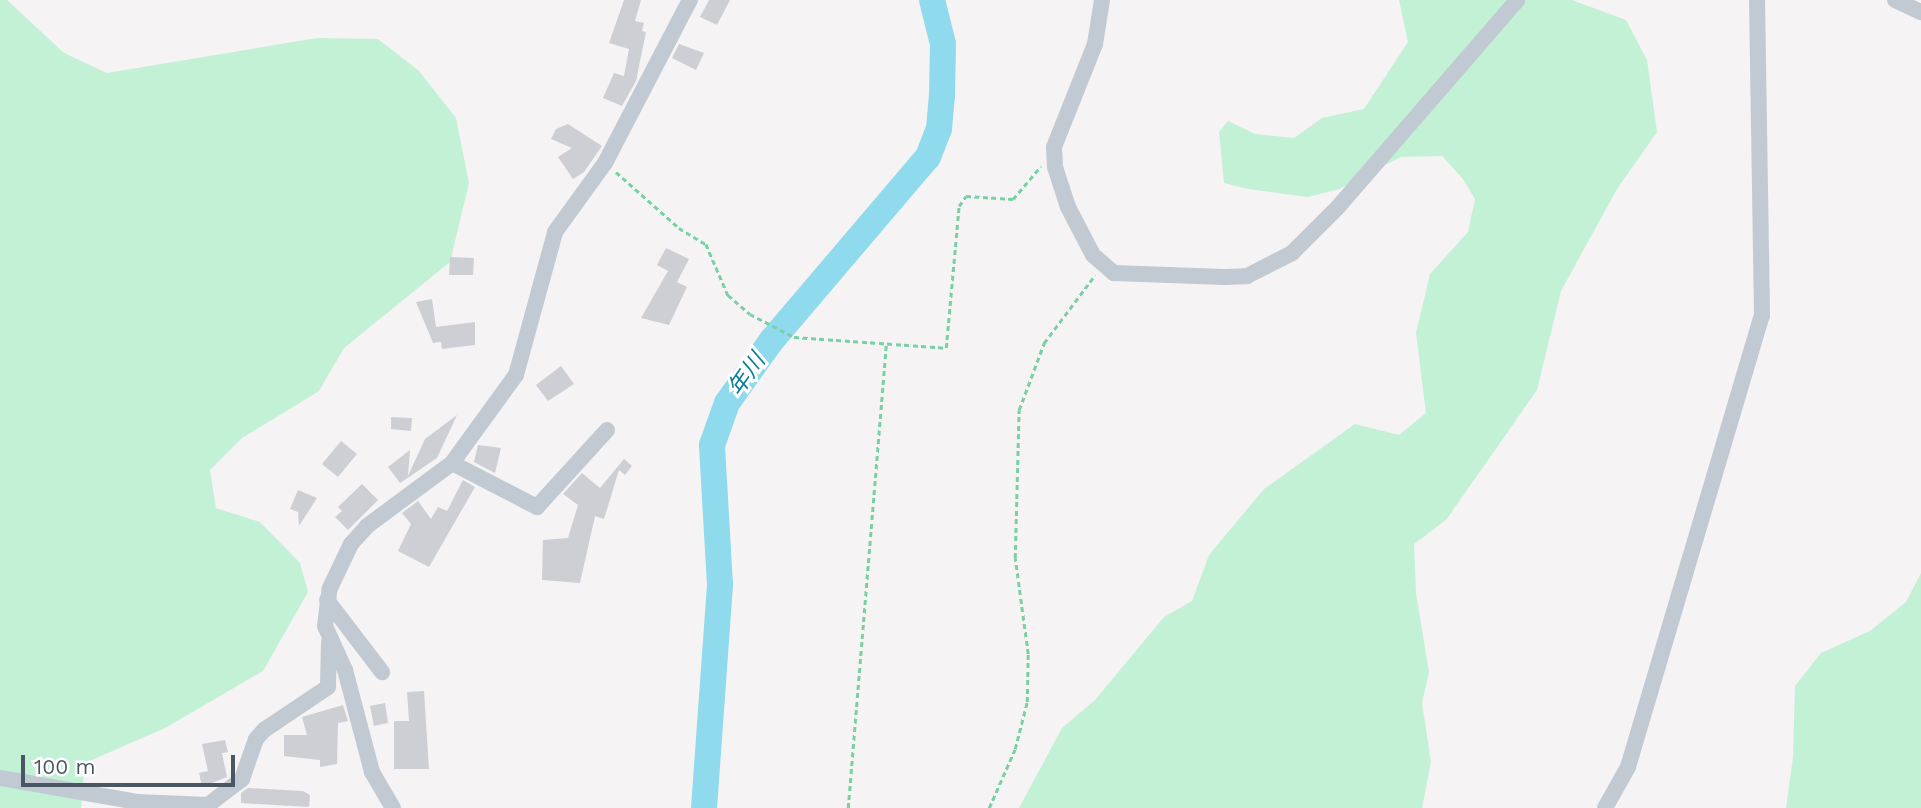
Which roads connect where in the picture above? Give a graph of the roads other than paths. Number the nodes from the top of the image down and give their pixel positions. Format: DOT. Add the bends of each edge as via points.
graph roads {
  1 [pos="690,0"];
  2 [pos="1102,0"];
  3 [pos="1517,0"];
  4 [pos="1757,0"];
  5 [pos="1895,0"];
  6 [pos="1921,12"];
  7 [pos="607,430"];
  8 [pos="452,463"];
  9 [pos="327,600"];
  10 [pos="330,640"];
  11 [pos="382,672"];
  12 [pos="0,778"];
  13 [pos="393,808"];
  14 [pos="1605,808"];
  1 -- 8 [label="street" via="605,163 555,232 516,375"];
  2 -- 3 [label="street" via="1095,44 1054,147 1058,183 1101,266 1130,274 1224,277 1247,276 1292,253 1338,207"];
  4 -- 14 [label="street" via="1762,316 1628,767"];
  5 -- 6 [label="street"];
  7 -- 8 [label="street" via="537,507"];
  8 -- 9 [label="street" via="367,526 342,561"];
  9 -- 10 [label="street" via="323,618"];
  9 -- 11 [label="street"];
  10 -- 12 [label="street" via="328,688 264,730 242,779 208,805 137,802"];
  10 -- 13 [label="street" via="345,670 372,772"];
}
